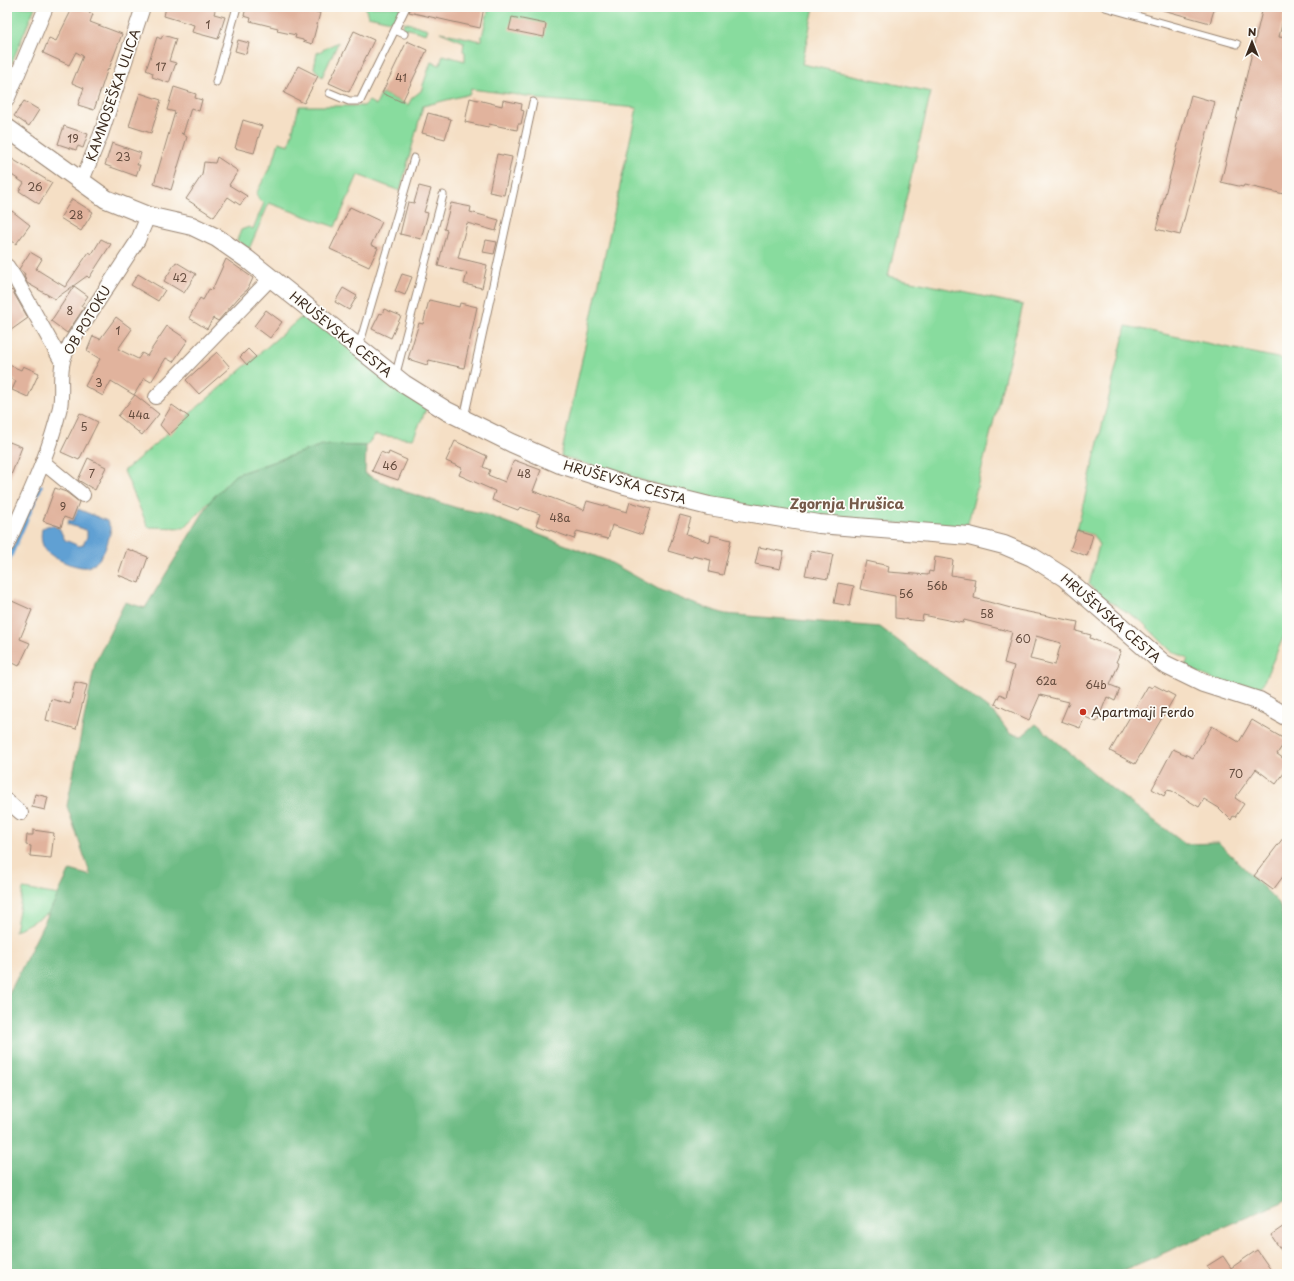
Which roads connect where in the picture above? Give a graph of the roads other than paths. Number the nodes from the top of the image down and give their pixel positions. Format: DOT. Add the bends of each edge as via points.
graph roads {
  1 [pos="46,7"];
  2 [pos="143,7"];
  3 [pos="237,7"];
  4 [pos="406,7"];
  5 [pos="1105,7"];
  6 [pos="394,30"];
  7 [pos="404,34"];
  8 [pos="1237,44"];
  9 [pos="216,82"];
  10 [pos="330,93"];
  11 [pos="7,100"];
  12 [pos="533,102"];
  13 [pos="7,128"];
  14 [pos="414,158"];
  15 [pos="81,183"];
  16 [pos="443,195"];
  17 [pos="148,216"];
  18 [pos="7,266"];
  19 [pos="271,278"];
  20 [pos="358,348"];
  21 [pos="62,362"];
  22 [pos="395,377"];
  23 [pos="156,397"];
  24 [pos="464,420"];
  25 [pos="44,463"];
  26 [pos="83,495"];
  27 [pos="7,545"];
  28 [pos="1287,717"];
  29 [pos="7,801"];
  30 [pos="21,812"];
  1 -- 11 [label="street"];
  2 -- 15 [label="street, KAMNOSEŠKA ULICA" via="101,134"];
  3 -- 9 [label="lane"];
  4 -- 6 [label="lane"];
  5 -- 8 [label="lane"];
  6 -- 7 [label="lane"];
  6 -- 10 [label="lane" via="360,100 349,101"];
  12 -- 24 [label="lane"];
  13 -- 15 [label="street, HRUŠEVSKA CESTA"];
  14 -- 20 [label="lane"];
  15 -- 17 [label="street, HRUŠEVSKA CESTA" via="111,202"];
  16 -- 22 [label="lane"];
  17 -- 19 [label="street, HRUŠEVSKA CESTA" via="181,223 216,238"];
  17 -- 21 [label="street, OB POTOKU" via="138,240 70,344"];
  18 -- 21 [label="street"];
  19 -- 20 [label="street, HRUŠEVSKA CESTA"];
  19 -- 23 [label="street"];
  20 -- 22 [label="street, HRUŠEVSKA CESTA"];
  21 -- 25 [label="street, OB POTOKU" via="63,388 60,406"];
  22 -- 24 [label="street, HRUŠEVSKA CESTA"];
  24 -- 28 [label="street, HRUŠEVSKA CESTA" via="560,464 625,485 709,506 818,524 969,536 1004,545 1032,557 1064,577 1164,664 1202,683 1259,701"];
  25 -- 26 [label="street"];
  25 -- 27 [label="street, OB POTOKU"];
  29 -- 30 [label="street"];
}
